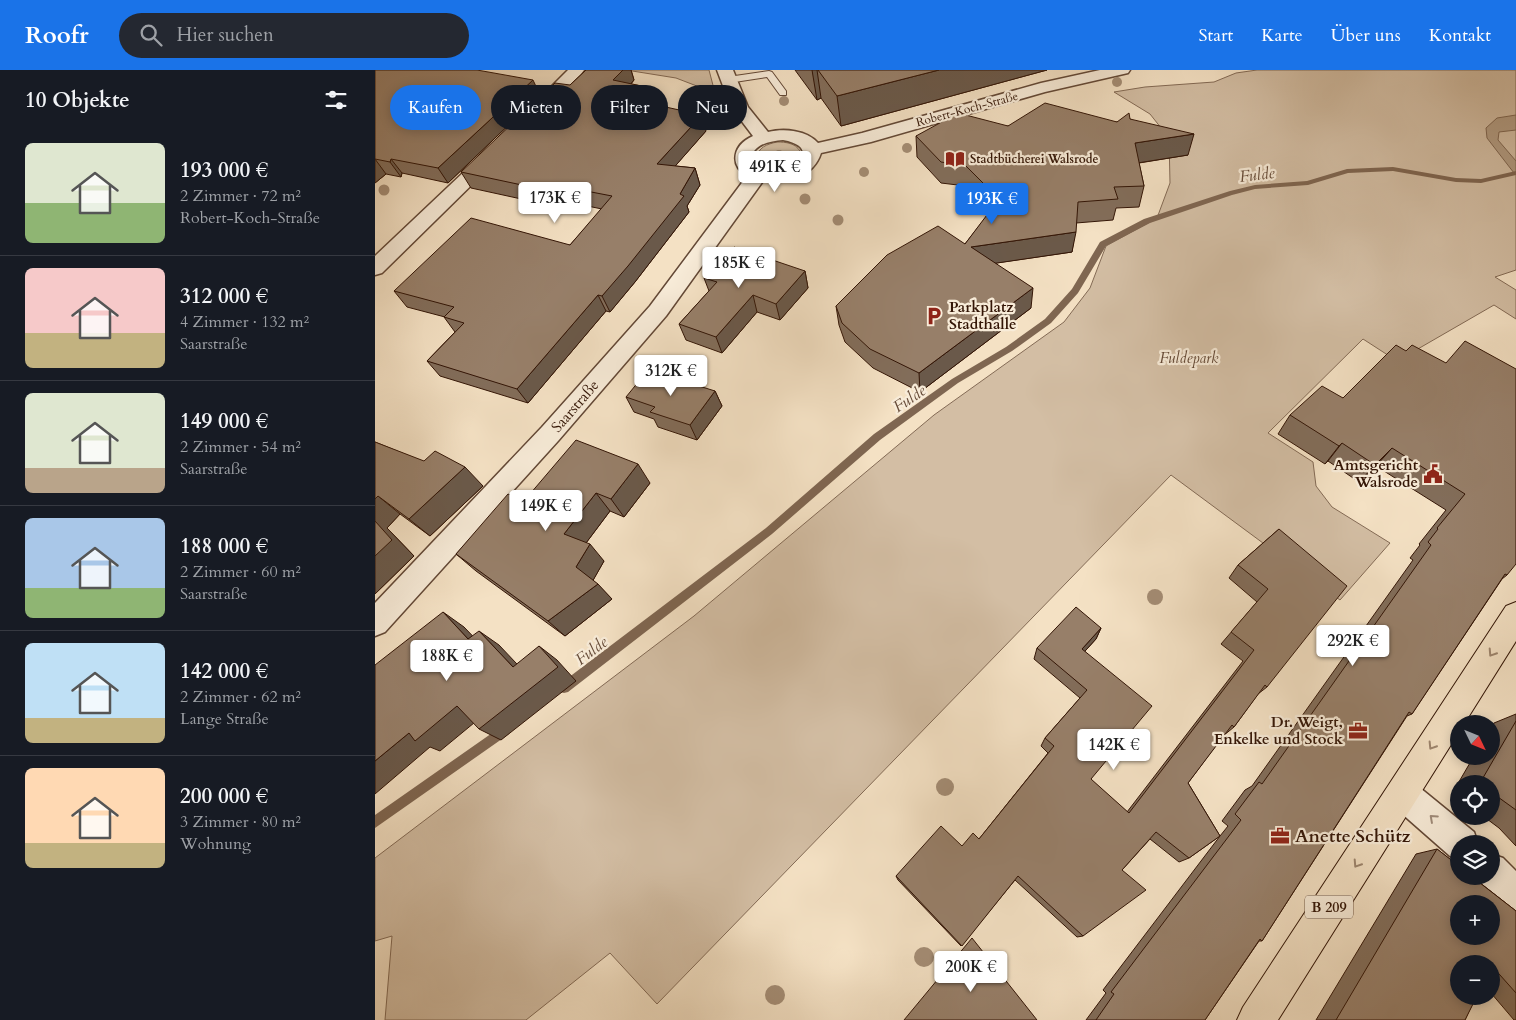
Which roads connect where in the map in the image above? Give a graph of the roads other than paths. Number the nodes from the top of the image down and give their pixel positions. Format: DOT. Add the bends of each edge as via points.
graph roads {
  1 [pos="576,70"];
  2 [pos="1118,70"];
  3 [pos="726,75"];
  4 [pos="564,85"];
  5 [pos="783,93"];
  6 [pos="764,138"];
  7 [pos="506,141"];
  8 [pos="813,149"];
  9 [pos="758,174"];
  10 [pos="375,268"];
  11 [pos="1516,615"];
  12 [pos="375,624"];
  13 [pos="1403,794"];
  14 [pos="1451,835"];
  15 [pos="1500,879"];
  16 [pos="1516,894"];
  17 [pos="1256,1020"];
  1 -- 4 [label="street"];
  2 -- 8 [label="street, Robert-Koch-Straße"];
  3 -- 5 [label="lane" via="769,74"];
  3 -- 6 [label="street" via="735,100"];
  6 -- 8 [label="street" via="796,136 807,141"];
  6 -- 9 [label="street" via="751,145 744,157 746,165"];
  7 -- 10 [label="street"];
  8 -- 9 [label="street" via="811,161 796,172 774,176"];
  9 -- 12 [label="street, Saarstraße" via="658,311"];
  11 -- 13 [label="main road, B 209, one-way"];
  14 -- 13 [label="street, one-way"];
  13 -- 17 [label="main road, B 209, one-way"];
  15 -- 16 [label="street"];
}
